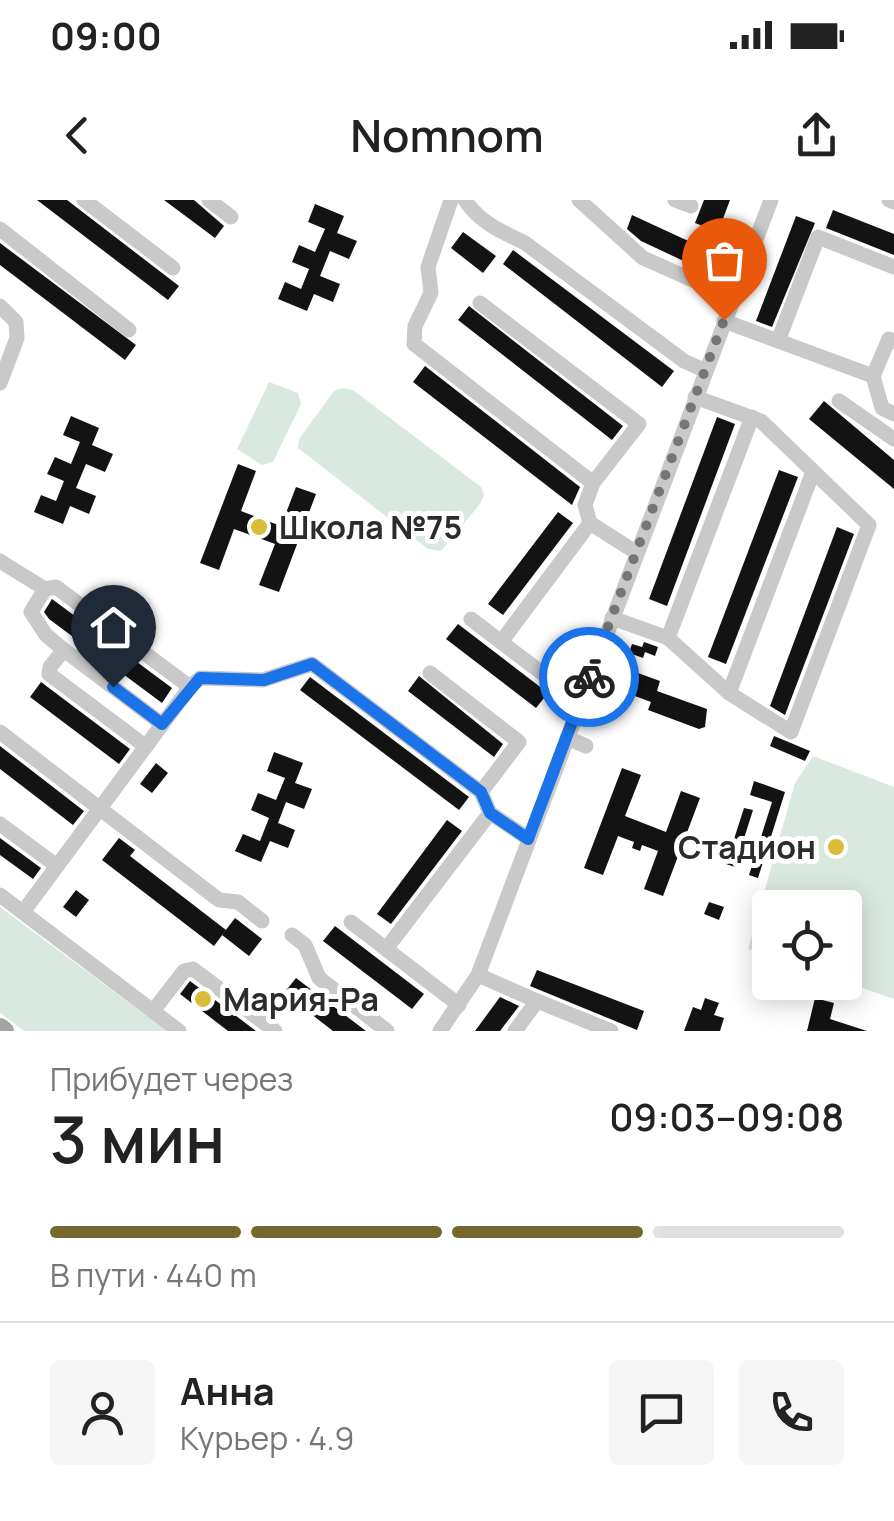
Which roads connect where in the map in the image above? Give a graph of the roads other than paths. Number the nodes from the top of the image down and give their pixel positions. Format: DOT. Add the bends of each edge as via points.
graph roads {
  1 [pos="84,200"];
  2 [pos="209,200"];
  3 [pos="451,200"];
  4 [pos="465,200"];
  5 [pos="579,200"];
  6 [pos="771,200"];
  7 [pos="231,218"];
  8 [pos="0,229"];
  9 [pos="894,266"];
  10 [pos="173,268"];
  11 [pos="733,298"];
  12 [pos="480,303"];
  13 [pos="0,306"];
  14 [pos="724,320"];
  15 [pos="129,330"];
  16 [pos="778,340"];
  17 [pos="894,341"];
  18 [pos="706,371"];
  19 [pos="873,376"];
  20 [pos="0,383"];
  21 [pos="696,397"];
  22 [pos="840,401"];
  23 [pos="894,414"];
  24 [pos="752,418"];
  25 [pos="894,438"];
  26 [pos="813,472"];
  27 [pos="594,483"];
  28 [pos="590,523"];
  29 [pos="636,553"];
  30 [pos="0,561"];
  31 [pos="45,588"];
  32 [pos="612,618"];
  33 [pos="472,620"];
  34 [pos="668,638"];
  35 [pos="501,642"];
  36 [pos="64,650"];
  37 [pos="208,661"];
  38 [pos="430,673"];
  39 [pos="218,680"];
  40 [pos="195,683"];
  41 [pos="729,693"];
  42 [pos="236,694"];
  43 [pos="582,697"];
  44 [pos="162,724"];
  45 [pos="0,732"];
  46 [pos="567,738"];
  47 [pos="145,746"];
  48 [pos="586,746"];
  49 [pos="481,792"];
  50 [pos="100,807"];
  51 [pos="490,813"];
  52 [pos="0,824"];
  53 [pos="528,839"];
  54 [pos="56,866"];
  55 [pos="0,895"];
  56 [pos="23,912"];
  57 [pos="262,921"];
  58 [pos="351,922"];
  59 [pos="292,935"];
  60 [pos="386,949"];
  61 [pos="478,975"];
  62 [pos="537,1000"];
  63 [pos="458,1004"];
  64 [pos="153,1011"];
  65 [pos="180,1031"];
  66 [pos="275,1031"];
  67 [pos="387,1031"];
  68 [pos="440,1031"];
  69 [pos="515,1031"];
  70 [pos="610,1031"];
  1 -- 10 [label="street"];
  2 -- 7 [label="street"];
  3 -- 27 [label="street" via="428,267 431,292 414,344"];
  4 -- 18 [label="street" via="497,230"];
  5 -- 11 [label="street" via="642,258"];
  6 -- 11 [label="street"];
  8 -- 15 [label="street"];
  9 -- 16 [label="street" via="818,238"];
  11 -- 14 [label="street"];
  12 -- 27 [label="street" via="639,424"];
  13 -- 20 [label="street" via="16,322 18,338"];
  14 -- 16 [label="street"];
  14 -- 18 [label="street"];
  16 -- 19 [label="street"];
  17 -- 19 [label="street"];
  18 -- 21 [label="street"];
  19 -- 23 [label="street" via="882,408"];
  21 -- 24 [label="street"];
  21 -- 29 [label="street"];
  22 -- 25 [label="street"];
  24 -- 26 [label="street"];
  24 -- 34 [label="street"];
  26 -- 41 [label="street"];
  26 -- 41 [label="street" via="869,525 791,732"];
  27 -- 28 [label="street" via="585,505"];
  28 -- 29 [label="street"];
  28 -- 35 [label="street"];
  29 -- 32 [label="street"];
  30 -- 31 [label="street"];
  31 -- 36 [label="street" via="31,612"];
  31 -- 40 [label="street" via="56,588"];
  32 -- 34 [label="street"];
  32 -- 43 [label="street"];
  33 -- 35 [label="street"];
  34 -- 41 [label="street"];
  35 -- 43 [label="street"];
  36 -- 44 [label="street"];
  36 -- 47 [label="street" via="50,674"];
  37 -- 40 [label="street"];
  38 -- 49 [label="street" via="519,742"];
  39 -- 40 [label="street"];
  39 -- 42 [label="street"];
  39 -- 49 [label="street" via="264,680 312,664"];
  40 -- 44 [label="street"];
  43 -- 46 [label="street"];
  44 -- 47 [label="street"];
  45 -- 50 [label="street"];
  46 -- 48 [label="street"];
  46 -- 53 [label="street"];
  47 -- 50 [label="street"];
  49 -- 51 [label="street"];
  50 -- 54 [label="street"];
  50 -- 57 [label="street" via="220,900 238,902"];
  51 -- 53 [label="street"];
  51 -- 60 [label="street"];
  52 -- 54 [label="street"];
  53 -- 61 [label="street"];
  54 -- 56 [label="street"];
  55 -- 56 [label="street"];
  56 -- 64 [label="street"];
  58 -- 60 [label="street"];
  59 -- 67 [label="street" via="305,945 319,978"];
  60 -- 63 [label="street"];
  61 -- 62 [label="street"];
  61 -- 63 [label="street"];
  62 -- 69 [label="street"];
  62 -- 70 [label="street"];
  63 -- 68 [label="street"];
  64 -- 65 [label="street"];
  64 -- 66 [label="street" via="184,971 193,969"];
}
